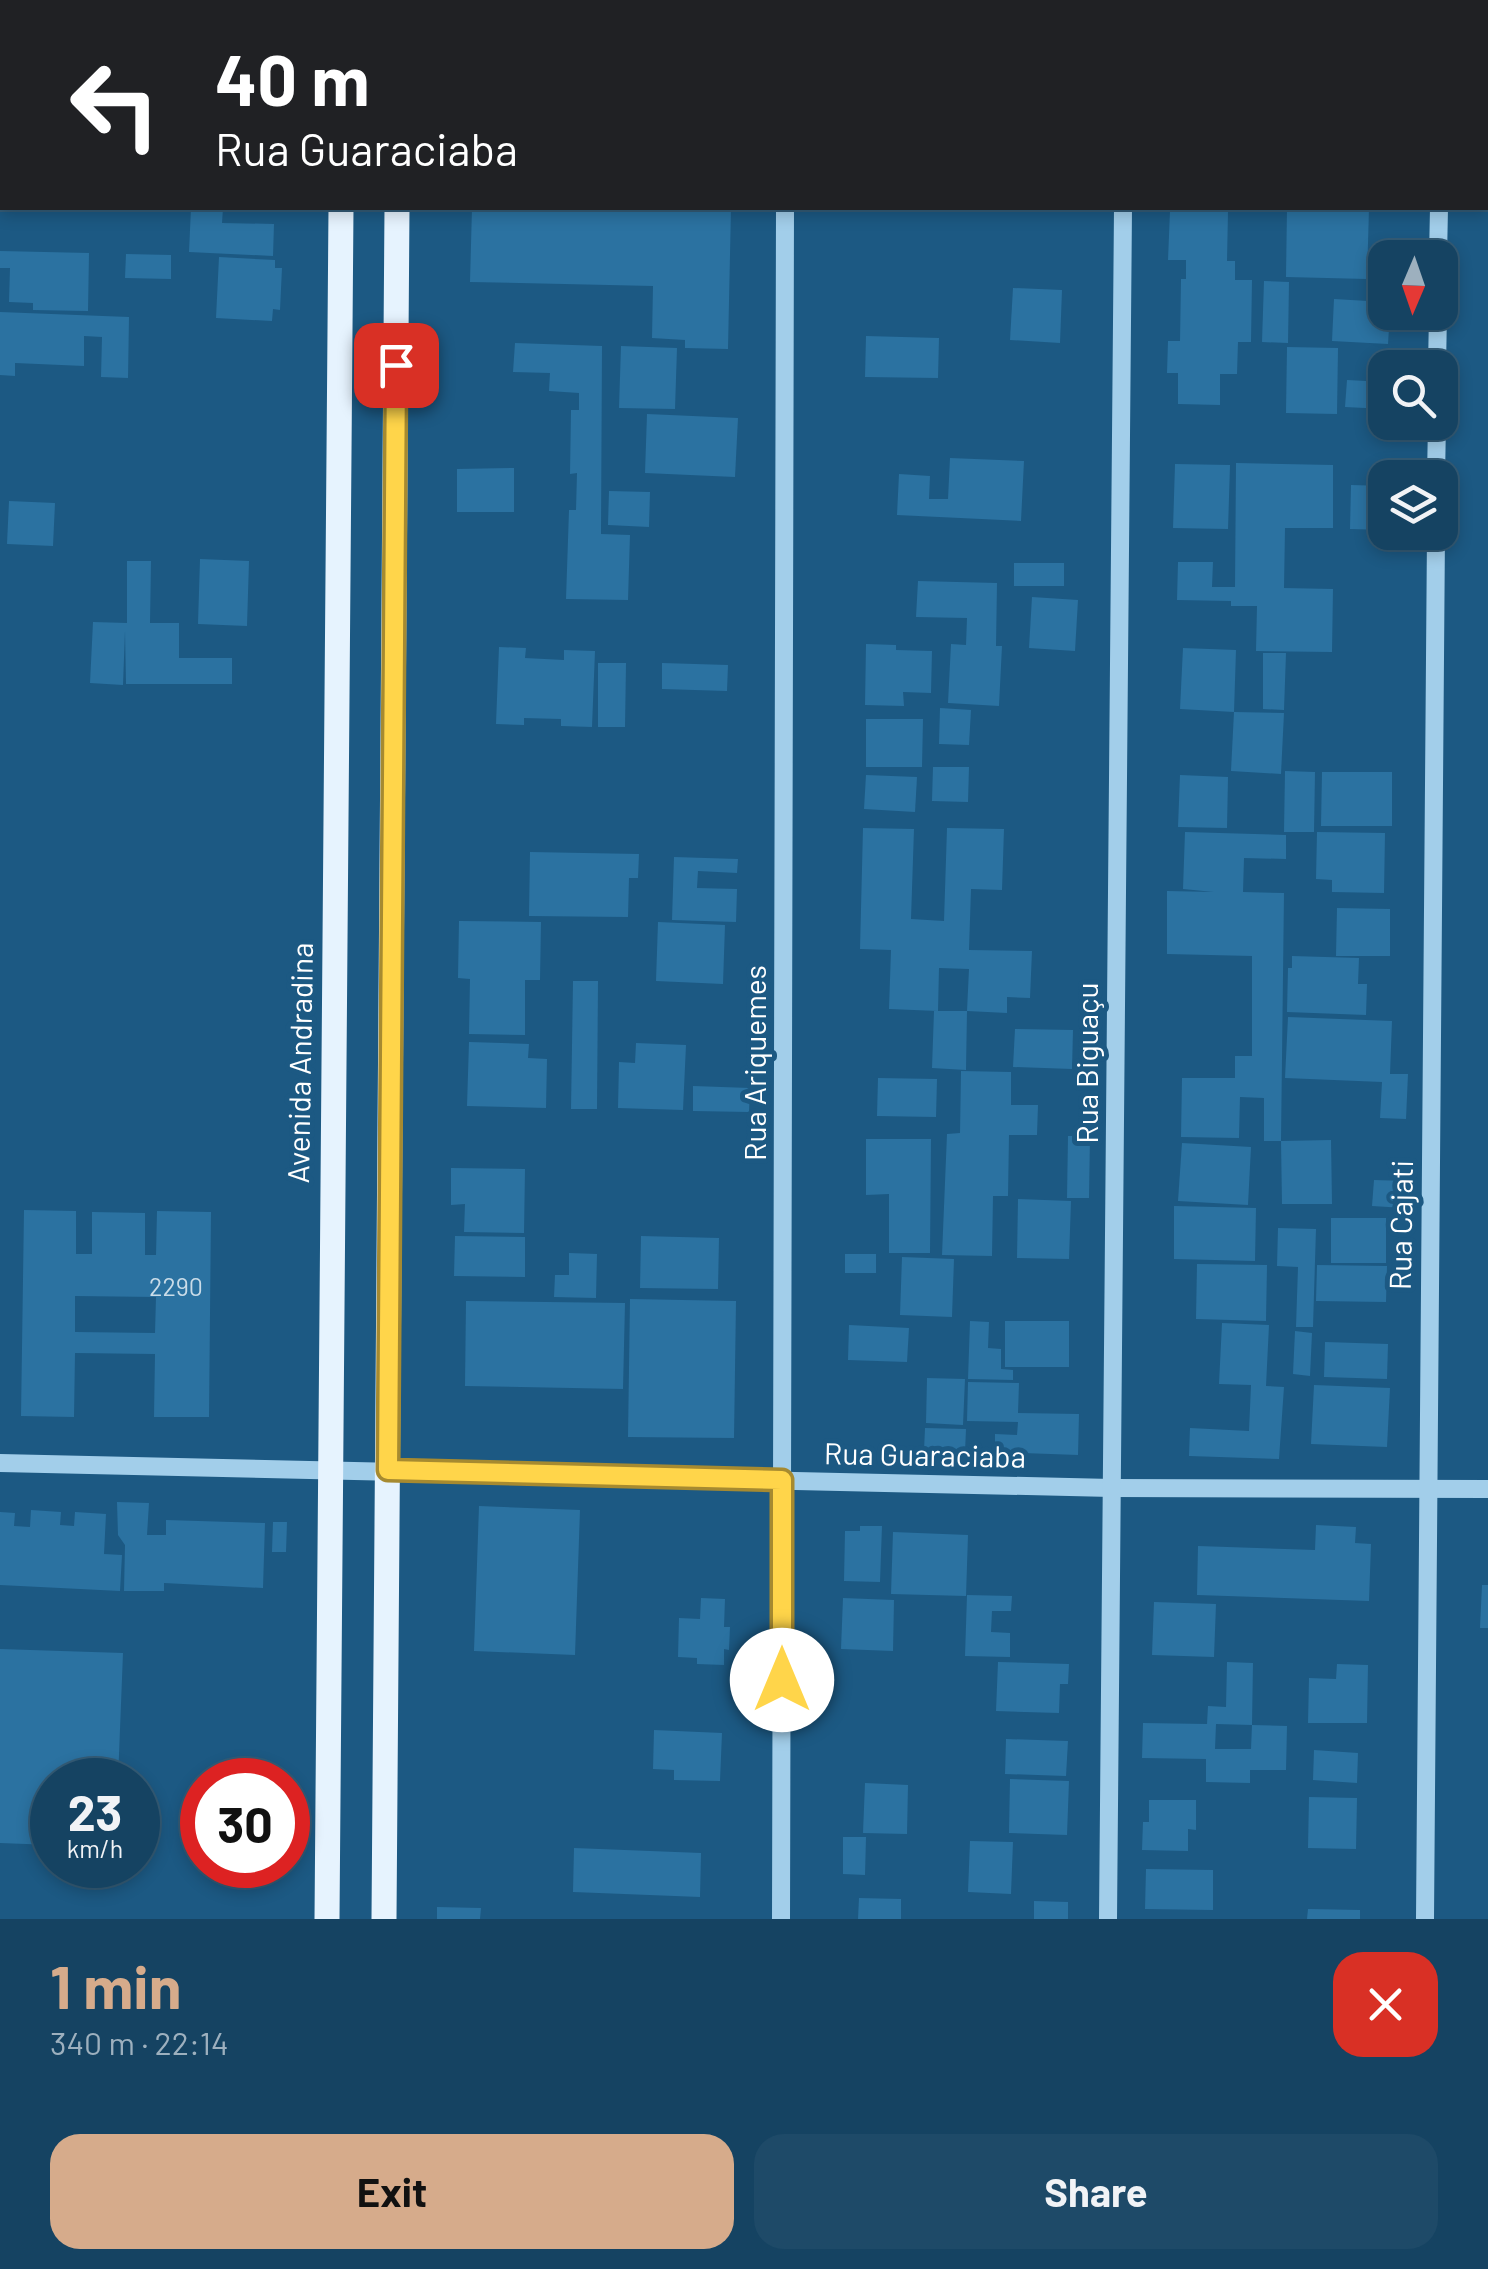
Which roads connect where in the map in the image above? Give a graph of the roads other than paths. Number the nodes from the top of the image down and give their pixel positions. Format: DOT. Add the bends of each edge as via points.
graph roads {
  1 [pos="341,210"];
  2 [pos="396,210"];
  3 [pos="785,210"];
  4 [pos="1123,210"];
  5 [pos="1439,210"];
  6 [pos="1438,240"];
  7 [pos="1436,550"];
  8 [pos="0,1463"];
  9 [pos="330,1468"];
  10 [pos="388,1470"];
  11 [pos="782,1480"];
  12 [pos="1427,1487"];
  13 [pos="1112,1488"];
  14 [pos="1488,1488"];
  15 [pos="328,1919"];
  16 [pos="384,1919"];
  17 [pos="782,1919"];
  18 [pos="1108,1919"];
  19 [pos="1425,1919"];
  1 -- 9 [label="main road, Avenida Andradina"];
  2 -- 10 [label="main road"];
  3 -- 11 [label="street, Rua Ariquemes"];
  4 -- 13 [label="street, Rua Biguaçu"];
  5 -- 6 [label="street"];
  7 -- 12 [label="street, Rua Cajati"];
  8 -- 9 [label="street, Rua Guaraciaba"];
  9 -- 10 [label="street, Rua Guaraciaba"];
  9 -- 15 [label="main road, Avenida Andradina"];
  10 -- 11 [label="street, Rua Guaraciaba"];
  10 -- 16 [label="main road"];
  11 -- 13 [label="street, Rua Guaraciaba"];
  11 -- 17 [label="street, Rua Ariquemes"];
  12 -- 13 [label="street, Rua Guaraciaba"];
  12 -- 14 [label="street, Rua Guaraciaba"];
  12 -- 19 [label="street, Rua Cajati"];
  13 -- 18 [label="street, Rua Biguaçu"];
}
